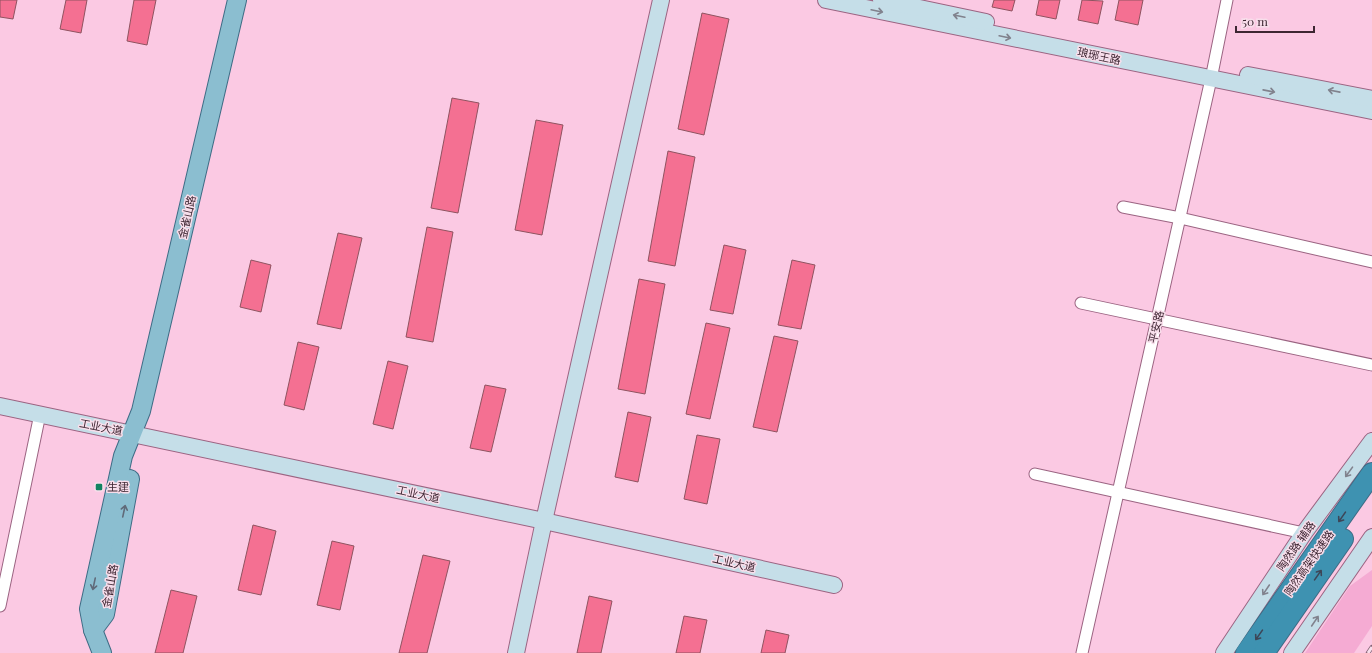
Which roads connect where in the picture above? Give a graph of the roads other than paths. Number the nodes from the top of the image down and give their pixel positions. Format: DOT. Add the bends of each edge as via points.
graph roads {
  1 [pos="227,0"];
  2 [pos="237,0"];
  3 [pos="661,0"];
  4 [pos="826,0"];
  5 [pos="881,0"];
  6 [pos="1227,0"];
  7 [pos="1212,74"];
  8 [pos="1372,99"];
  9 [pos="1372,111"];
  10 [pos="1123,207"];
  11 [pos="1180,218"];
  12 [pos="1372,262"];
  13 [pos="1081,303"];
  14 [pos="1157,319"];
  15 [pos="1372,365"];
  16 [pos="0,406"];
  17 [pos="40,414"];
  18 [pos="133,433"];
  19 [pos="1372,441"];
  20 [pos="1372,473"];
  21 [pos="1035,474"];
  22 [pos="1118,492"];
  23 [pos="1372,497"];
  24 [pos="544,521"];
  25 [pos="1304,533"];
  26 [pos="1371,541"];
  27 [pos="834,586"];
  28 [pos="0,606"];
  29 [pos="102,653"];
  30 [pos="516,653"];
  31 [pos="1082,653"];
  32 [pos="1224,653"];
  33 [pos="1246,653"];
  34 [pos="1264,653"];
  35 [pos="1292,653"];
  1 -- 18 [label="main road, 金雀山路" via="133,409"];
  2 -- 18 [label="main road, 金雀山路" via="142,411"];
  3 -- 24 [label="main road"];
  4 -- 7 [label="main road, 琅琊王路, one-way"];
  7 -- 5 [label="main road, 琅琊王路, one-way"];
  6 -- 7 [label="street, 平安路"];
  8 -- 7 [label="main road, 琅琊王路, one-way"];
  7 -- 9 [label="main road, 琅琊王路, one-way"];
  7 -- 11 [label="street, 平安路"];
  10 -- 11 [label="street"];
  11 -- 12 [label="street"];
  11 -- 14 [label="street, 平安路"];
  13 -- 14 [label="street"];
  14 -- 15 [label="street"];
  14 -- 22 [label="street, 平安路"];
  16 -- 17 [label="main road, 工业大道"];
  17 -- 18 [label="main road, 工业大道"];
  17 -- 28 [label="street"];
  18 -- 24 [label="main road, 工业大道"];
  18 -- 29 [label="main road, 金雀山路" via="134,459 105,614 93,630"];
  19 -- 25 [label="main road, 陶然路 辅路, one-way"];
  20 -- 33 [label="highway, 陶然高架快速路, one-way"];
  21 -- 22 [label="street"];
  22 -- 25 [label="street"];
  22 -- 31 [label="street, 平安路"];
  34 -- 23 [label="highway, 陶然高架快速路, one-way"];
  24 -- 27 [label="main road, 工业大道"];
  24 -- 30 [label="main road"];
  25 -- 32 [label="main road, 陶然路 辅路, one-way"];
  35 -- 26 [label="main road, one-way"];
}
